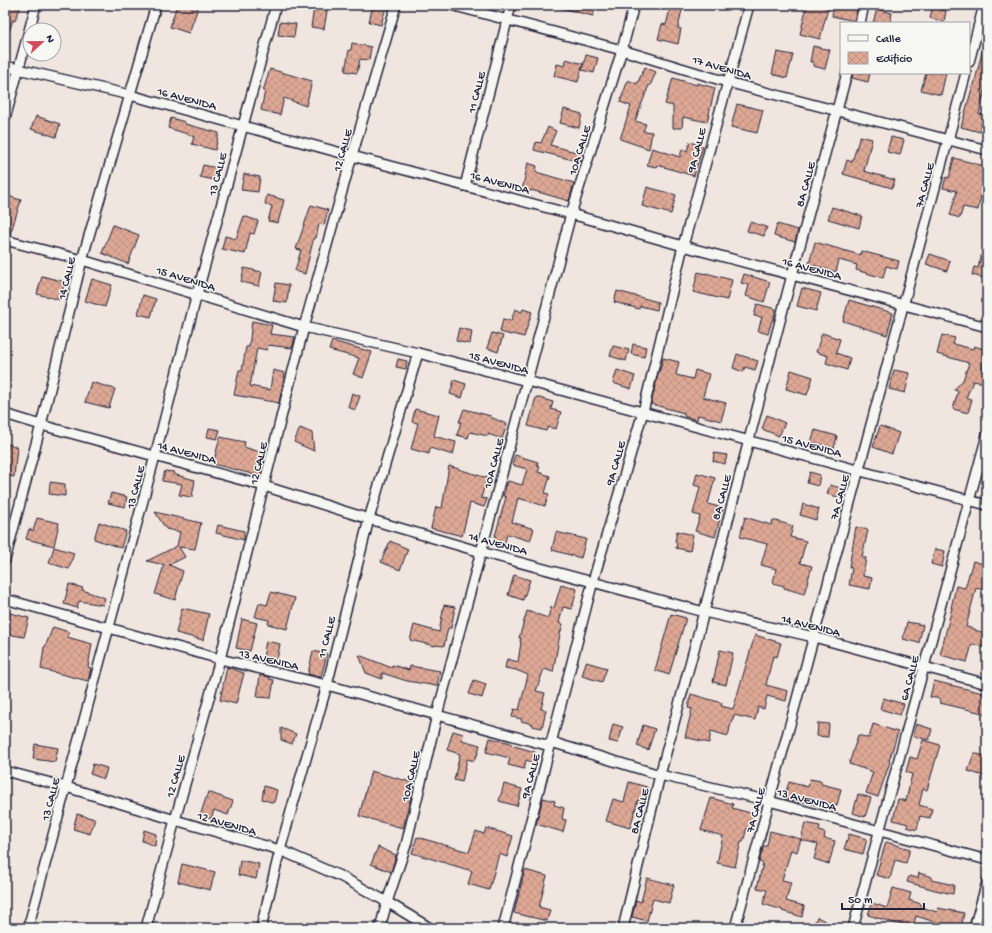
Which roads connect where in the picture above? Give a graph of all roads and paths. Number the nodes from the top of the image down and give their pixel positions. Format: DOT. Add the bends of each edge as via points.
graph roads {
  1 [pos="36,5"];
  2 [pos="156,5"];
  3 [pos="276,5"];
  4 [pos="396,5"];
  5 [pos="452,5"];
  6 [pos="511,5"];
  7 [pos="634,5"];
  8 [pos="748,5"];
  9 [pos="864,5"];
  10 [pos="984,5"];
  11 [pos="507,20"];
  12 [pos="860,22"];
  13 [pos="622,50"];
  14 [pos="970,58"];
  15 [pos="5,66"];
  16 [pos="18,70"];
  17 [pos="847,74"];
  18 [pos="966,74"];
  19 [pos="727,82"];
  20 [pos="130,95"];
  21 [pos="837,111"];
  22 [pos="5,119"];
  23 [pos="243,126"];
  24 [pos="948,140"];
  25 [pos="987,150"];
  26 [pos="352,156"];
  27 [pos="465,186"];
  28 [pos="571,214"];
  29 [pos="5,240"];
  30 [pos="682,246"];
  31 [pos="82,260"];
  32 [pos="792,275"];
  33 [pos="197,294"];
  34 [pos="903,305"];
  35 [pos="304,327"];
  36 [pos="987,327"];
  37 [pos="418,353"];
  38 [pos="527,382"];
  39 [pos="643,412"];
  40 [pos="5,414"];
  41 [pos="41,425"];
  42 [pos="987,435"];
  43 [pos="749,440"];
  44 [pos="155,456"];
  45 [pos="859,470"];
  46 [pos="264,486"];
  47 [pos="969,500"];
  48 [pos="987,505"];
  49 [pos="369,519"];
  50 [pos="481,552"];
  51 [pos="5,560"];
  52 [pos="593,581"];
  53 [pos="5,599"];
  54 [pos="704,612"];
  55 [pos="108,628"];
  56 [pos="814,637"];
  57 [pos="220,659"];
  58 [pos="924,667"];
  59 [pos="987,684"];
  60 [pos="327,685"];
  61 [pos="437,715"];
  62 [pos="551,744"];
  63 [pos="5,771"];
  64 [pos="660,775"];
  65 [pos="66,787"];
  66 [pos="770,801"];
  67 [pos="175,820"];
  68 [pos="880,831"];
  69 [pos="280,850"];
  70 [pos="987,860"];
  71 [pos="987,882"];
  72 [pos="387,902"];
  73 [pos="28,928"];
  74 [pos="146,928"];
  75 [pos="261,928"];
  76 [pos="380,928"];
  77 [pos="430,928"];
  78 [pos="503,928"];
  79 [pos="623,928"];
  80 [pos="735,928"];
  81 [pos="853,928"];
  82 [pos="974,928"];
  1 -- 16 [label="street"];
  2 -- 20 [label="street, 14 CALLE"];
  3 -- 23 [label="street, 13 CALLE"];
  4 -- 26 [label="street, 12 CALLE"];
  5 -- 11 [label="street, 17 AVENIDA"];
  6 -- 11 [label="street, 11 CALLE"];
  7 -- 13 [label="street, 10A CALLE"];
  8 -- 19 [label="street, 9A CALLE"];
  9 -- 12 [label="street"];
  10 -- 14 [label="street"];
  11 -- 13 [label="street, 17 AVENIDA"];
  11 -- 27 [label="street, 11 CALLE"];
  13 -- 19 [label="street, 17 AVENIDA"];
  13 -- 28 [label="street, 10A CALLE"];
  15 -- 16 [label="street, 16 AVENIDA"];
  16 -- 20 [label="street, 16 AVENIDA"];
  16 -- 22 [label="street"];
  17 -- 21 [label="street, 8A CALLE"];
  18 -- 24 [label="street, 7A CALLE"];
  19 -- 21 [label="street, 17 AVENIDA"];
  19 -- 30 [label="street, 9A CALLE"];
  20 -- 23 [label="street, 16 AVENIDA"];
  20 -- 31 [label="street, 14 CALLE"];
  21 -- 24 [label="street, 17 AVENIDA"];
  21 -- 32 [label="street, 8A CALLE"];
  23 -- 26 [label="street, 16 AVENIDA"];
  23 -- 33 [label="street, 13 CALLE"];
  24 -- 25 [label="street, 17 AVENIDA"];
  24 -- 34 [label="street, 7A CALLE"];
  26 -- 27 [label="street, 16 AVENIDA"];
  26 -- 35 [label="street, 12 CALLE"];
  27 -- 28 [label="street, 16 AVENIDA"];
  28 -- 30 [label="street, 16 AVENIDA"];
  28 -- 38 [label="street, 10A CALLE"];
  29 -- 31 [label="street, 15 AVENIDA"];
  30 -- 32 [label="street, 16 AVENIDA"];
  30 -- 39 [label="street, 9A CALLE"];
  31 -- 33 [label="street, 15 AVENIDA"];
  31 -- 41 [label="street, 14 CALLE"];
  32 -- 34 [label="street, 16 AVENIDA"];
  32 -- 43 [label="street, 8A CALLE"];
  33 -- 35 [label="street, 15 AVENIDA"];
  33 -- 44 [label="street, 13 CALLE"];
  34 -- 36 [label="street, 16 AVENIDA"];
  34 -- 45 [label="street, 7A CALLE"];
  35 -- 37 [label="street, 15 AVENIDA"];
  35 -- 46 [label="street, 12 CALLE"];
  37 -- 38 [label="street, 15 AVENIDA"];
  37 -- 49 [label="street, 11 CALLE"];
  38 -- 39 [label="street, 15 AVENIDA"];
  38 -- 50 [label="street, 10A CALLE"];
  39 -- 43 [label="street, 15 AVENIDA"];
  39 -- 52 [label="street, 9A CALLE"];
  40 -- 41 [label="street, 14 AVENIDA"];
  41 -- 44 [label="street, 14 AVENIDA"];
  41 -- 51 [label="street, 14 CALLE"];
  42 -- 47 [label="street, 6A CALLE"];
  43 -- 45 [label="street, 15 AVENIDA"];
  43 -- 54 [label="street, 8A CALLE"];
  44 -- 46 [label="street, 14 AVENIDA"];
  44 -- 55 [label="street, 13 CALLE"];
  45 -- 47 [label="street, 15 AVENIDA"];
  45 -- 56 [label="street, 7A CALLE"];
  46 -- 49 [label="street, 14 AVENIDA"];
  46 -- 57 [label="street, 12 CALLE"];
  47 -- 48 [label="street, 15 AVENIDA"];
  47 -- 58 [label="street, 6A CALLE"];
  49 -- 50 [label="street, 14 AVENIDA"];
  49 -- 60 [label="street, 11 CALLE"];
  50 -- 52 [label="street, 14 AVENIDA"];
  50 -- 61 [label="street, 10A CALLE"];
  52 -- 54 [label="street, 14 AVENIDA"];
  52 -- 62 [label="street, 9A CALLE"];
  53 -- 55 [label="street, 13 AVENIDA"];
  54 -- 56 [label="street, 14 AVENIDA"];
  54 -- 64 [label="street, 8A CALLE"];
  55 -- 57 [label="street, 13 AVENIDA"];
  55 -- 65 [label="street, 13 CALLE"];
  56 -- 58 [label="street, 14 AVENIDA"];
  56 -- 66 [label="street, 7A CALLE"];
  57 -- 60 [label="street, 13 AVENIDA"];
  57 -- 67 [label="street, 12 CALLE"];
  58 -- 59 [label="street, 14 AVENIDA"];
  58 -- 68 [label="street, 6A CALLE"];
  60 -- 61 [label="street, 13 AVENIDA"];
  60 -- 69 [label="street, 11 CALLE"];
  61 -- 62 [label="street, 13 AVENIDA"];
  61 -- 72 [label="street, 10A CALLE" via="406,845"];
  62 -- 64 [label="street, 13 AVENIDA"];
  62 -- 78 [label="street, 9A CALLE"];
  63 -- 65 [label="street, 12 AVENIDA"];
  64 -- 66 [label="street, 13 AVENIDA"];
  64 -- 79 [label="street, 8A CALLE"];
  65 -- 67 [label="street, 12 AVENIDA"];
  65 -- 73 [label="street, 13 CALLE"];
  66 -- 68 [label="street, 13 AVENIDA"];
  66 -- 80 [label="street, 7A CALLE"];
  67 -- 69 [label="street, 12 AVENIDA"];
  67 -- 74 [label="street, 12 CALLE"];
  68 -- 70 [label="street, 13 AVENIDA"];
  68 -- 81 [label="street, 6A CALLE"];
  69 -- 72 [label="street, 12 AVENIDA" via="342,877"];
  69 -- 75 [label="street, 11 CALLE"];
  71 -- 82 [label="street"];
  72 -- 76 [label="street, 10A CALLE"];
  72 -- 77 [label="street, 12 AVENIDA"];
}
